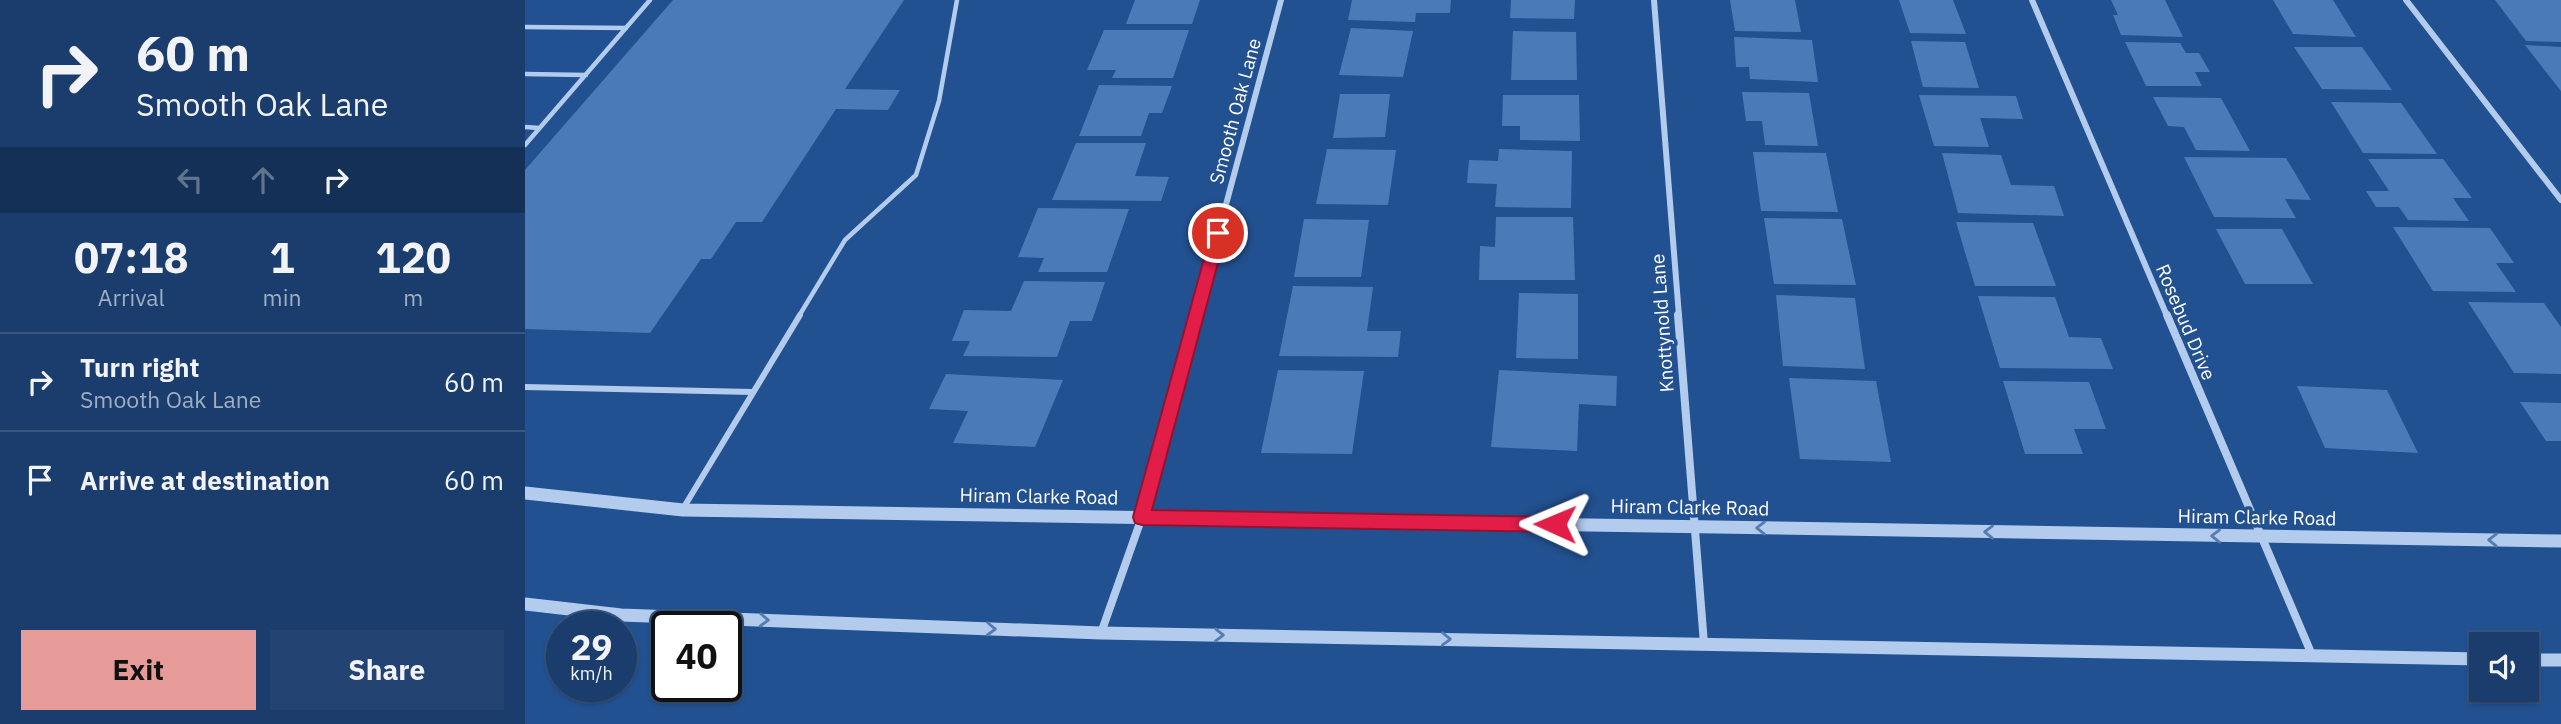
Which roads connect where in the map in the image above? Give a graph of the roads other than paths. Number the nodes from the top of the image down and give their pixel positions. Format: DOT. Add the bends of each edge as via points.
graph roads {
  1 [pos="650,0"];
  2 [pos="957,0"];
  3 [pos="1281,0"];
  4 [pos="1654,0"];
  5 [pos="2032,0"];
  6 [pos="2406,0"];
  7 [pos="525,27"];
  8 [pos="626,28"];
  9 [pos="525,74"];
  10 [pos="586,75"];
  11 [pos="525,127"];
  12 [pos="540,128"];
  13 [pos="525,145"];
  14 [pos="2561,200"];
  15 [pos="525,387"];
  16 [pos="752,392"];
  17 [pos="525,493"];
  18 [pos="683,510"];
  19 [pos="1142,517"];
  20 [pos="1693,527"];
  21 [pos="2260,536"];
  22 [pos="2561,541"];
  23 [pos="525,604"];
  24 [pos="1101,633"];
  25 [pos="1704,644"];
  26 [pos="2312,655"];
  27 [pos="2469,659"];
  28 [pos="2539,660"];
  29 [pos="2561,660"];
  1 -- 8 [label="lane"];
  2 -- 16 [label="lane" via="939,101 916,175 845,240"];
  3 -- 19 [label="street, Smooth Oak Lane"];
  4 -- 20 [label="street, Knottynold Lane"];
  5 -- 21 [label="street, Rosebud Drive"];
  6 -- 14 [label="street"];
  7 -- 8 [label="lane"];
  8 -- 10 [label="lane"];
  9 -- 10 [label="lane"];
  10 -- 12 [label="lane"];
  11 -- 12 [label="lane"];
  12 -- 13 [label="lane"];
  15 -- 16 [label="lane"];
  16 -- 18 [label="lane"];
  17 -- 18 [label="street, Hiram Clarke Road"];
  18 -- 19 [label="street, Hiram Clarke Road"];
  19 -- 20 [label="street, Hiram Clarke Road"];
  19 -- 24 [label="street, Smooth Oak Lane"];
  21 -- 20 [label="street, Hiram Clarke Road, one-way"];
  20 -- 25 [label="street, Knottynold Lane"];
  22 -- 21 [label="street, Hiram Clarke Road, one-way"];
  21 -- 26 [label="street, Rosebud Drive"];
  23 -- 24 [label="street, one-way" via="621,615"];
  24 -- 25 [label="street, one-way"];
  25 -- 26 [label="street"];
  26 -- 27 [label="street"];
  28 -- 29 [label="street"];
}
